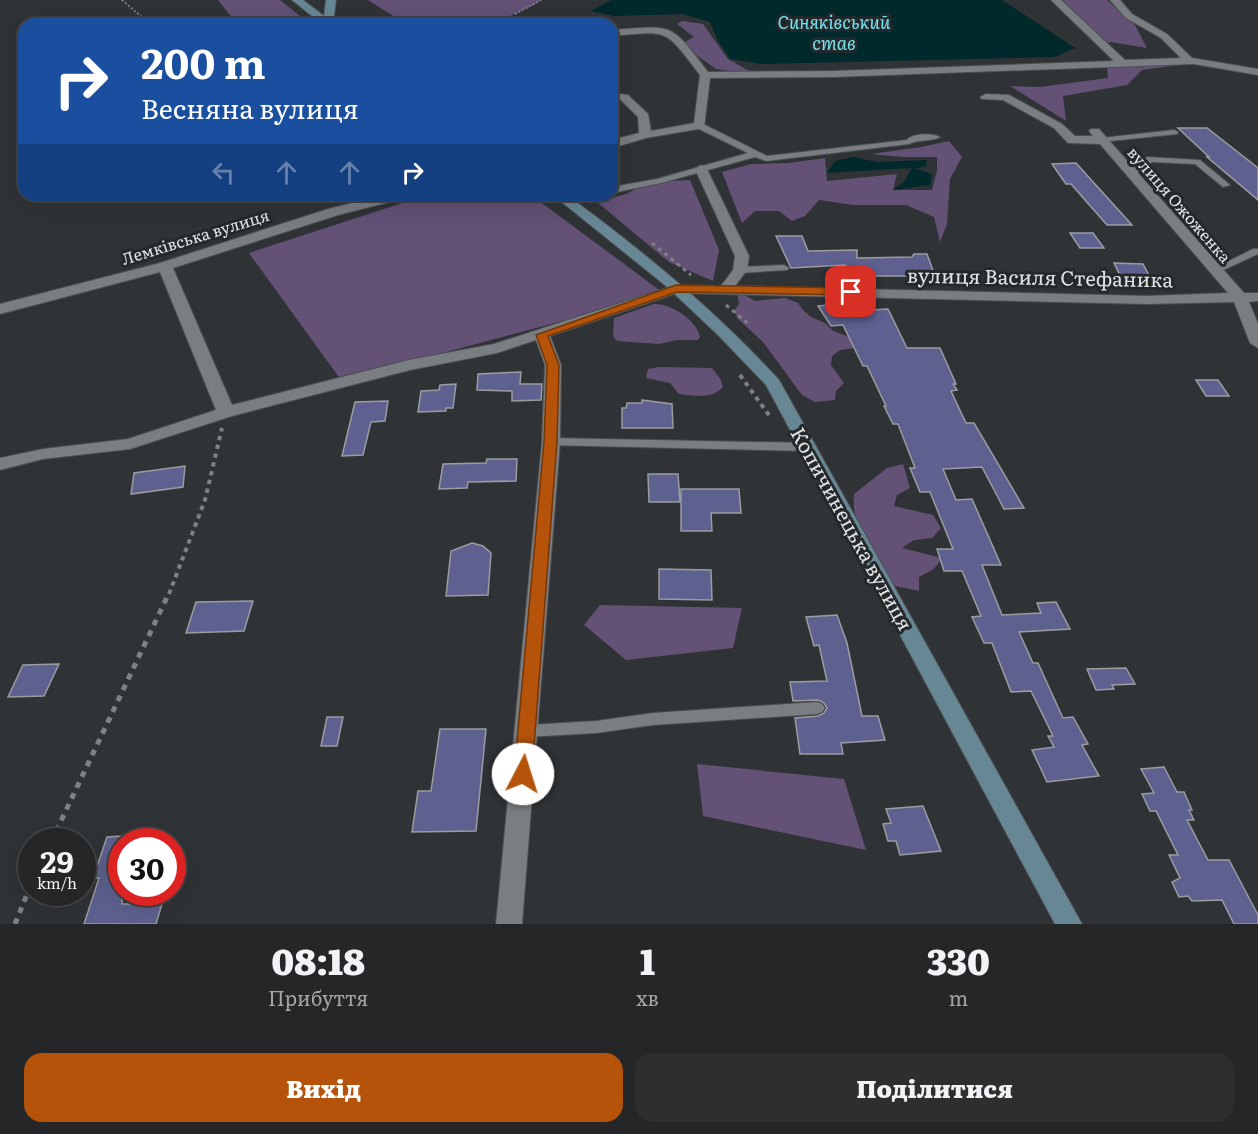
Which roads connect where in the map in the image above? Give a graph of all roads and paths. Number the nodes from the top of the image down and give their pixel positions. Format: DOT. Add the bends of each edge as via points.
graph roads {
  1 [pos="122,0"];
  2 [pos="297,0"];
  3 [pos="315,0"];
  4 [pos="331,0"];
  5 [pos="541,0"];
  6 [pos="1056,0"];
  7 [pos="1115,0"];
  8 [pos="143,18"];
  9 [pos="320,18"];
  10 [pos="325,18"];
  11 [pos="329,18"];
  12 [pos="508,18"];
  13 [pos="618,32"];
  14 [pos="1189,61"];
  15 [pos="1122,63"];
  16 [pos="1258,72"];
  17 [pos="705,75"];
  18 [pos="618,96"];
  19 [pos="986,97"];
  20 [pos="700,126"];
  21 [pos="1174,132"];
  22 [pos="645,135"];
  23 [pos="1098,136"];
  24 [pos="936,137"];
  25 [pos="618,142"];
  26 [pos="755,154"];
  27 [pos="701,169"];
  28 [pos="1132,173"];
  29 [pos="1226,185"];
  30 [pos="618,189"];
  31 [pos="376,201"];
  32 [pos="566,201"];
  33 [pos="1256,251"];
  34 [pos="165,266"];
  35 [pos="784,268"];
  36 [pos="740,270"];
  37 [pos="1215,270"];
  38 [pos="676,289"];
  39 [pos="724,291"];
  40 [pos="1258,297"];
  41 [pos="1240,298"];
  42 [pos="0,309"];
  43 [pos="542,335"];
  44 [pos="1258,343"];
  45 [pos="226,412"];
  46 [pos="551,442"];
  47 [pos="809,447"];
  48 [pos="0,464"];
  49 [pos="818,708"];
  50 [pos="527,731"];
  51 [pos="58,828"];
  52 [pos="22,906"];
  53 [pos="15,924"];
  54 [pos="509,924"];
  55 [pos="1069,924"];
  1 -- 8 [label="path"];
  2 -- 9 [label="main road"];
  3 -- 10 [label="main road"];
  4 -- 11 [label="main road"];
  5 -- 12 [label="path"];
  6 -- 15 [label="street"];
  7 -- 14 [label="street" via="1129,16 1164,36"];
  13 -- 17 [label="street" via="659,29 676,37"];
  14 -- 15 [label="street"];
  14 -- 16 [label="street"];
  15 -- 17 [label="street"];
  17 -- 20 [label="street"];
  18 -- 22 [label="street" via="624,97 644,116"];
  19 -- 23 [label="street" via="1005,97 1058,126 1072,140"];
  20 -- 22 [label="street"];
  20 -- 26 [label="lane"];
  21 -- 23 [label="lane"];
  22 -- 25 [label="street"];
  23 -- 28 [label="street, вулиця Ожоженка"];
  24 -- 26 [label="lane" via="766,159"];
  26 -- 27 [label="lane"];
  27 -- 30 [label="lane"];
  27 -- 36 [label="street" via="742,256"];
  28 -- 29 [label="lane" via="1150,159 1197,162"];
  28 -- 37 [label="street, вулиця Ожоженка"];
  31 -- 34 [label="street, Лемківська вулиця"];
  32 -- 38 [label="main road, Копичинецька вулиця" via="658,270"];
  33 -- 37 [label="lane"];
  34 -- 42 [label="street, Лемківська вулиця"];
  34 -- 45 [label="street"];
  35 -- 36 [label="lane"];
  36 -- 39 [label="street"];
  37 -- 41 [label="street, вулиця Ожоженка"];
  38 -- 39 [label="street, вулиця Василя Стефаника"];
  38 -- 43 [label="street"];
  38 -- 47 [label="main road, Копичинецька вулиця" via="738,342 773,383"];
  39 -- 41 [label="street, вулиця Василя Стефаника" via="1146,300"];
  40 -- 41 [label="street, вулиця Василя Стефаника"];
  41 -- 44 [label="street, вулиця Ожоженка"];
  43 -- 45 [label="street"];
  43 -- 46 [label="street" via="553,365"];
  45 -- 48 [label="street" via="130,444 43,454"];
  45 -- 51 [label="path" via="205,500 166,601"];
  46 -- 47 [label="lane"];
  46 -- 50 [label="street"];
  47 -- 55 [label="main road, Копичинецька вулиця"];
  49 -- 50 [label="lane"];
  50 -- 54 [label="street"];
  52 -- 53 [label="path"];
}
